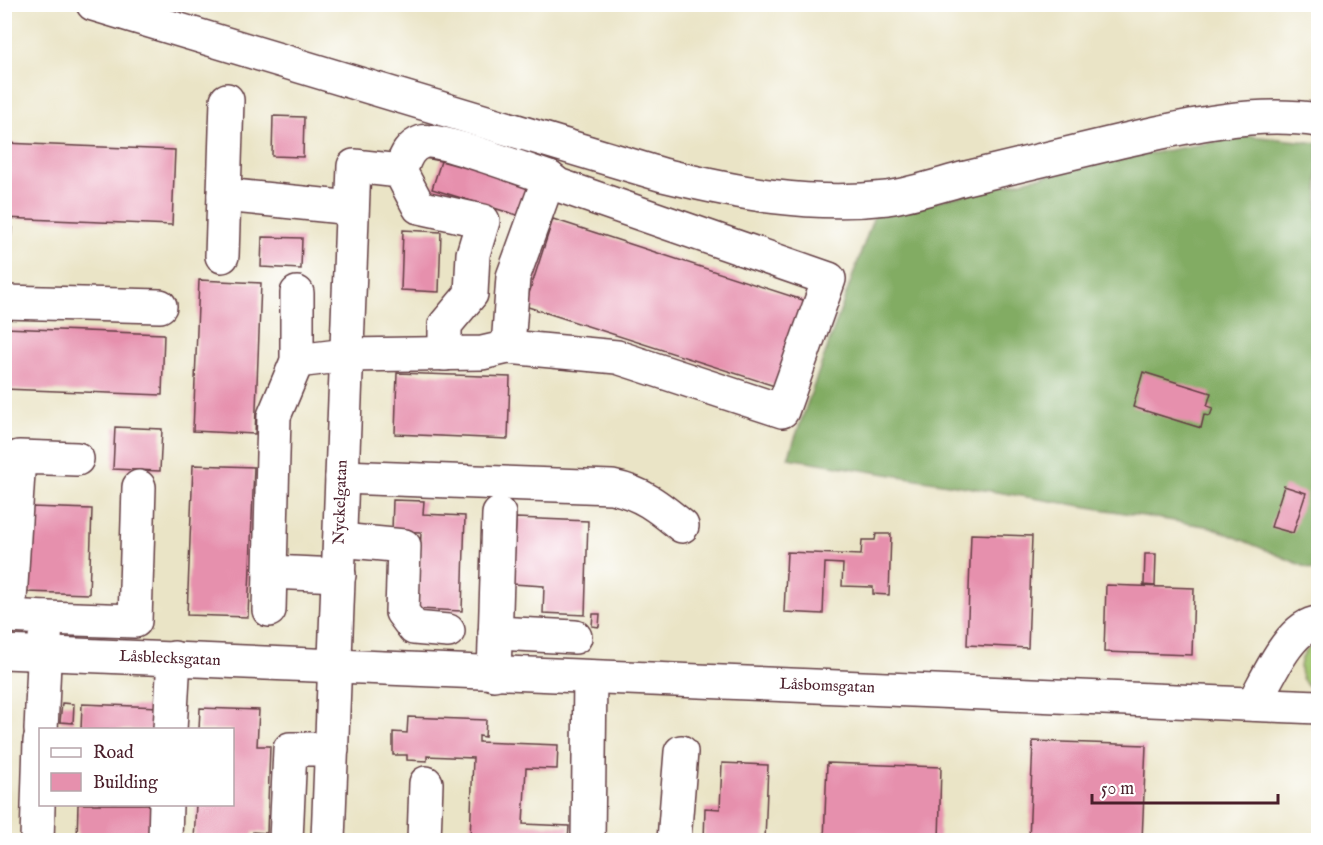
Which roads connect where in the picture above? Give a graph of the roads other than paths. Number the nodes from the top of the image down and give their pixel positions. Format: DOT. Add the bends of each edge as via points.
graph roads {
  1 [pos="93,4"];
  2 [pos="227,100"];
  3 [pos="1318,120"];
  4 [pos="400,171"];
  5 [pos="549,178"];
  6 [pos="224,195"];
  7 [pos="352,208"];
  8 [pos="222,256"];
  9 [pos="297,293"];
  10 [pos="4,302"];
  11 [pos="160,306"];
  12 [pos="508,347"];
  13 [pos="445,354"];
  14 [pos="347,355"];
  15 [pos="297,361"];
  16 [pos="77,459"];
  17 [pos="342,477"];
  18 [pos="139,487"];
  19 [pos="499,514"];
  20 [pos="682,526"];
  21 [pos="340,540"];
  22 [pos="270,572"];
  23 [pos="339,575"];
  24 [pos="269,610"];
  25 [pos="46,618"];
  26 [pos="1318,623"];
  27 [pos="448,631"];
  28 [pos="495,633"];
  29 [pos="575,637"];
  30 [pos="4,652"];
  31 [pos="44,653"];
  32 [pos="174,658"];
  33 [pos="335,666"];
  34 [pos="494,674"];
  35 [pos="590,677"];
  36 [pos="1253,704"];
  37 [pos="1318,707"];
  38 [pos="41,728"];
  39 [pos="170,728"];
  40 [pos="332,749"];
  41 [pos="681,752"];
  42 [pos="39,774"];
  43 [pos="426,783"];
  44 [pos="166,806"];
  45 [pos="37,840"];
  46 [pos="165,840"];
  47 [pos="286,840"];
  48 [pos="328,840"];
  49 [pos="424,840"];
  50 [pos="588,840"];
  51 [pos="674,840"];
  1 -- 3 [label="street" via="663,175 790,200 840,202 890,197 1215,121 1269,117"];
  2 -- 6 [label="street"];
  4 -- 5 [label="street" via="410,149 425,141"];
  4 -- 7 [label="street, Nyckelgatan" via="354,166"];
  4 -- 13 [label="street" via="419,207 483,221 473,254 471,294 445,325"];
  5 -- 12 [label="street" via="513,277"];
  5 -- 12 [label="street" via="558,185 829,279 782,411 617,357"];
  6 -- 7 [label="street"];
  6 -- 8 [label="street"];
  7 -- 14 [label="street, Nyckelgatan"];
  9 -- 15 [label="street"];
  10 -- 11 [label="street"];
  12 -- 13 [label="street" via="482,353"];
  13 -- 14 [label="street"];
  14 -- 15 [label="street"];
  14 -- 17 [label="street, Nyckelgatan"];
  15 -- 22 [label="street" via="274,416"];
  16 -- 25 [label="street" via="19,457 9,616"];
  17 -- 20 [label="street" via="612,486 653,503"];
  17 -- 21 [label="street, Nyckelgatan"];
  18 -- 25 [label="street" via="135,621"];
  19 -- 28 [label="street"];
  21 -- 23 [label="street, Nyckelgatan"];
  21 -- 27 [label="street" via="404,546 402,612 414,628"];
  22 -- 23 [label="street"];
  22 -- 24 [label="street"];
  23 -- 33 [label="street, Nyckelgatan"];
  25 -- 31 [label="street"];
  26 -- 36 [label="street" via="1309,624 1297,634"];
  28 -- 29 [label="street"];
  28 -- 34 [label="street"];
  30 -- 31 [label="street, Låsblecksgatan"];
  31 -- 32 [label="street, Låsblecksgatan"];
  31 -- 38 [label="street"];
  32 -- 33 [label="street, Låsblecksgatan"];
  32 -- 39 [label="street"];
  33 -- 34 [label="street, Låsbomsgatan"];
  33 -- 40 [label="street, Nyckelgatan"];
  34 -- 35 [label="street, Låsbomsgatan"];
  35 -- 36 [label="street, Låsbomsgatan"];
  35 -- 50 [label="street"];
  36 -- 37 [label="street, Låsbomsgatan"];
  40 -- 47 [label="street" via="290,749"];
  40 -- 48 [label="street, Nyckelgatan"];
  41 -- 51 [label="street"];
  42 -- 45 [label="street"];
  43 -- 49 [label="street"];
  44 -- 46 [label="street"];
}
